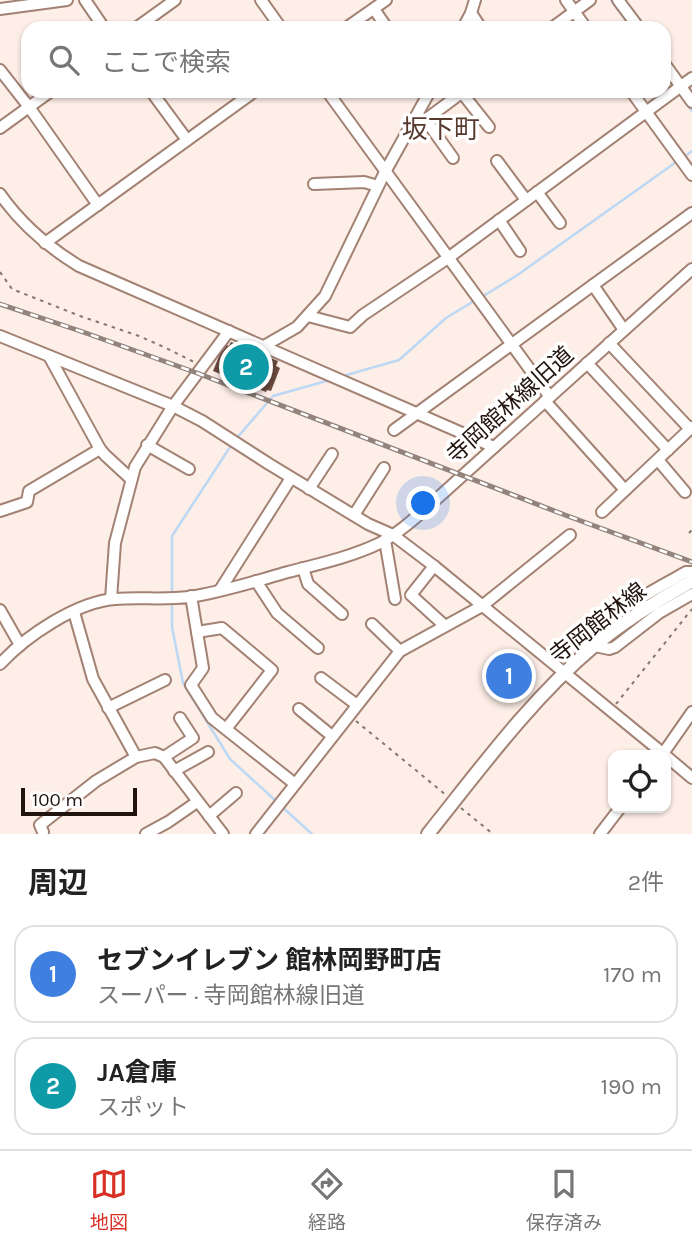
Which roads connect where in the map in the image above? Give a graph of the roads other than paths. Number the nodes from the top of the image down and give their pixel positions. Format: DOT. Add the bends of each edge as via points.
graph roads {
  1 [pos="67,0"];
  2 [pos="85,0"];
  3 [pos="175,0"];
  4 [pos="261,0"];
  5 [pos="386,0"];
  6 [pos="475,0"];
  7 [pos="566,0"];
  8 [pos="590,0"];
  9 [pos="618,0"];
  10 [pos="0,9"];
  11 [pos="374,9"];
  12 [pos="574,12"];
  13 [pos="471,13"];
  14 [pos="99,21"];
  15 [pos="146,21"];
  16 [pos="276,21"];
  17 [pos="356,21"];
  18 [pos="382,21"];
  19 [pos="467,21"];
  20 [pos="476,21"];
  21 [pos="562,21"];
  22 [pos="581,21"];
  23 [pos="634,21"];
  24 [pos="0,70"];
  25 [pos="671,72"];
  26 [pos="692,78"];
  27 [pos="681,86"];
  28 [pos="671,93"];
  29 [pos="21,97"];
  30 [pos="22,98"];
  31 [pos="41,98"];
  32 [pos="156,98"];
  33 [pos="246,98"];
  34 [pos="332,98"];
  35 [pos="426,98"];
  36 [pos="455,98"];
  37 [pos="467,98"];
  38 [pos="636,98"];
  39 [pos="665,98"];
  40 [pos="692,102"];
  41 [pos="29,107"];
  42 [pos="646,112"];
  43 [pos="425,119"];
  44 [pos="489,127"];
  45 [pos="0,128"];
  46 [pos="410,131"];
  47 [pos="187,140"];
  48 [pos="453,158"];
  49 [pos="497,161"];
  50 [pos="385,172"];
  51 [pos="692,174"];
  52 [pos="314,184"];
  53 [pos="378,186"];
  54 [pos="537,191"];
  55 [pos="0,194"];
  56 [pos="526,200"];
  57 [pos="98,205"];
  58 [pos="692,213"];
  59 [pos="499,220"];
  60 [pos="560,223"];
  61 [pos="45,243"];
  62 [pos="520,251"];
  63 [pos="448,258"];
  64 [pos="692,269"];
  65 [pos="593,285"];
  66 [pos="308,316"];
  67 [pos="624,330"];
  68 [pos="229,331"];
  69 [pos="0,336"];
  70 [pos="609,343"];
  71 [pos="512,345"];
  72 [pos="264,346"];
  73 [pos="49,356"];
  74 [pos="587,363"];
  75 [pos="547,399"];
  76 [pos="173,406"];
  77 [pos="416,413"];
  78 [pos="691,428"];
  79 [pos="394,430"];
  80 [pos="147,445"];
  81 [pos="494,447"];
  82 [pos="100,449"];
  83 [pos="668,450"];
  84 [pos="332,453"];
  85 [pos="658,460"];
  86 [pos="384,468"];
  87 [pos="189,469"];
  88 [pos="291,478"];
  89 [pos="131,479"];
  90 [pos="309,488"];
  91 [pos="625,490"];
  92 [pos="685,492"];
  93 [pos="0,511"];
  94 [pos="602,512"];
  95 [pos="354,515"];
  96 [pos="570,536"];
  97 [pos="389,538"];
  98 [pos="434,566"];
  99 [pos="303,568"];
  100 [pos="692,572"];
  101 [pos="256,581"];
  102 [pos="692,581"];
  103 [pos="220,590"];
  104 [pos="692,594"];
  105 [pos="191,596"];
  106 [pos="111,599"];
  107 [pos="395,599"];
  108 [pos="482,606"];
  109 [pos="0,610"];
  110 [pos="74,612"];
  111 [pos="342,614"];
  112 [pos="372,624"];
  113 [pos="445,626"];
  114 [pos="197,632"];
  115 [pos="20,645"];
  116 [pos="595,646"];
  117 [pos="318,648"];
  118 [pos="400,651"];
  119 [pos="581,658"];
  120 [pos="0,664"];
  121 [pos="565,673"];
  122 [pos="321,678"];
  123 [pos="165,680"];
  124 [pos="357,705"];
  125 [pos="108,708"];
  126 [pos="299,709"];
  127 [pos="692,712"];
  128 [pos="180,718"];
  129 [pos="226,729"];
  130 [pos="332,736"];
  131 [pos="658,750"];
  132 [pos="667,750"];
  133 [pos="208,752"];
  134 [pos="136,757"];
  135 [pos="164,757"];
  136 [pos="671,761"];
  137 [pos="174,771"];
  138 [pos="692,778"];
  139 [pos="295,783"];
  140 [pos="236,793"];
  141 [pos="197,802"];
  142 [pos="616,813"];
  143 [pos="209,816"];
  144 [pos="43,833"];
  145 [pos="146,834"];
  146 [pos="223,834"];
  147 [pos="256,834"];
  148 [pos="428,834"];
  149 [pos="600,834"];
  1 -- 10 [label="street"];
  2 -- 14 [label="street"];
  3 -- 15 [label="street"];
  4 -- 16 [label="street"];
  5 -- 11 [label="street"];
  6 -- 13 [label="street"];
  7 -- 12 [label="street"];
  8 -- 12 [label="street"];
  9 -- 23 [label="street"];
  11 -- 17 [label="street"];
  11 -- 18 [label="street"];
  12 -- 21 [label="street"];
  12 -- 22 [label="street"];
  13 -- 19 [label="street"];
  13 -- 20 [label="street"];
  24 -- 29 [label="street"];
  25 -- 27 [label="street"];
  26 -- 27 [label="street"];
  27 -- 28 [label="street"];
  27 -- 40 [label="street"];
  30 -- 41 [label="street"];
  31 -- 41 [label="street"];
  32 -- 47 [label="street"];
  33 -- 47 [label="street"];
  34 -- 50 [label="street"];
  35 -- 46 [label="street"];
  36 -- 43 [label="street"];
  37 -- 44 [label="street"];
  38 -- 42 [label="street"];
  39 -- 42 [label="street"];
  41 -- 45 [label="street"];
  41 -- 57 [label="street"];
  42 -- 51 [label="street"];
  42 -- 54 [label="street"];
  43 -- 46 [label="street"];
  43 -- 48 [label="street"];
  46 -- 50 [label="street"];
  47 -- 57 [label="street"];
  49 -- 56 [label="street"];
  50 -- 53 [label="street"];
  50 -- 63 [label="street"];
  52 -- 53 [label="street" via="364,182"];
  53 -- 66 [label="street" via="325,296"];
  54 -- 56 [label="street"];
  54 -- 60 [label="street"];
  55 -- 61 [label="street"];
  56 -- 59 [label="street"];
  57 -- 61 [label="street"];
  58 -- 65 [label="street"];
  59 -- 62 [label="street"];
  59 -- 63 [label="street"];
  61 -- 68 [label="street" via="79,266"];
  63 -- 66 [label="street" via="350,327"];
  63 -- 71 [label="street"];
  64 -- 67 [label="street, 寺岡館林線旧道"];
  65 -- 67 [label="street"];
  65 -- 71 [label="street"];
  66 -- 72 [label="street"];
  67 -- 70 [label="street, 寺岡館林線旧道"];
  68 -- 72 [label="street"];
  68 -- 76 [label="street"];
  69 -- 73 [label="street"];
  70 -- 74 [label="street, 寺岡館林線旧道"];
  70 -- 78 [label="street"];
  71 -- 75 [label="street"];
  71 -- 77 [label="street"];
  72 -- 77 [label="street"];
  73 -- 76 [label="street"];
  73 -- 82 [label="street"];
  74 -- 75 [label="street, 寺岡館林線旧道"];
  74 -- 83 [label="street"];
  75 -- 81 [label="street, 寺岡館林線旧道"];
  75 -- 91 [label="street"];
  76 -- 80 [label="street"];
  76 -- 88 [label="street"];
  77 -- 79 [label="street"];
  77 -- 81 [label="street"];
  78 -- 83 [label="street"];
  80 -- 87 [label="street"];
  80 -- 89 [label="street"];
  81 -- 97 [label="street, 寺岡館林線旧道"];
  82 -- 89 [label="street"];
  82 -- 93 [label="street" via="29,491 27,502"];
  83 -- 85 [label="street"];
  84 -- 90 [label="street"];
  85 -- 91 [label="street"];
  85 -- 92 [label="street"];
  86 -- 95 [label="street"];
  88 -- 90 [label="street"];
  88 -- 103 [label="street"];
  89 -- 106 [label="street" via="115,543"];
  90 -- 95 [label="street"];
  91 -- 94 [label="street"];
  95 -- 97 [label="street"];
  96 -- 108 [label="street"];
  97 -- 98 [label="street"];
  97 -- 99 [label="street, 寺岡館林線旧道"];
  97 -- 107 [label="street"];
  98 -- 108 [label="street"];
  98 -- 113 [label="street" via="411,595"];
  99 -- 101 [label="street, 寺岡館林線旧道"];
  99 -- 111 [label="street" via="307,584"];
  100 -- 119 [label="street" via="626,608 597,630"];
  101 -- 103 [label="street, 寺岡館林線旧道"];
  101 -- 117 [label="street" via="277,612"];
  102 -- 116 [label="main road, 寺岡館林線"];
  103 -- 105 [label="street, 寺岡館林線旧道"];
  104 -- 116 [label="street" via="615,647"];
  105 -- 106 [label="street, 寺岡館林線旧道"];
  105 -- 114 [label="street"];
  106 -- 110 [label="street, 寺岡館林線旧道"];
  108 -- 113 [label="street"];
  108 -- 121 [label="street"];
  109 -- 115 [label="street"];
  110 -- 115 [label="street, 寺岡館林線旧道"];
  110 -- 125 [label="street" via="93,679"];
  112 -- 118 [label="street"];
  113 -- 118 [label="street"];
  114 -- 129 [label="street" via="203,668 191,685 212,718"];
  114 -- 129 [label="street" via="222,628 272,670"];
  115 -- 120 [label="street, 寺岡館林線旧道"];
  116 -- 119 [label="main road, 寺岡館林線"];
  118 -- 124 [label="street"];
  119 -- 121 [label="main road, 寺岡館林線"];
  121 -- 131 [label="street"];
  121 -- 148 [label="main road, 寺岡館林線" via="499,745"];
  122 -- 124 [label="street"];
  123 -- 125 [label="street"];
  124 -- 130 [label="street"];
  125 -- 134 [label="street"];
  126 -- 130 [label="street"];
  127 -- 132 [label="street"];
  128 -- 135 [label="street" via="193,737"];
  129 -- 139 [label="street"];
  130 -- 139 [label="street"];
  133 -- 137 [label="street"];
  134 -- 135 [label="street" via="155,753"];
  134 -- 144 [label="street" via="96,781 40,825"];
  135 -- 137 [label="street"];
  136 -- 138 [label="street"];
  137 -- 141 [label="street"];
  139 -- 147 [label="street"];
  140 -- 143 [label="street"];
  141 -- 143 [label="street"];
  141 -- 145 [label="street"];
  142 -- 149 [label="street"];
  143 -- 146 [label="street"];
}
